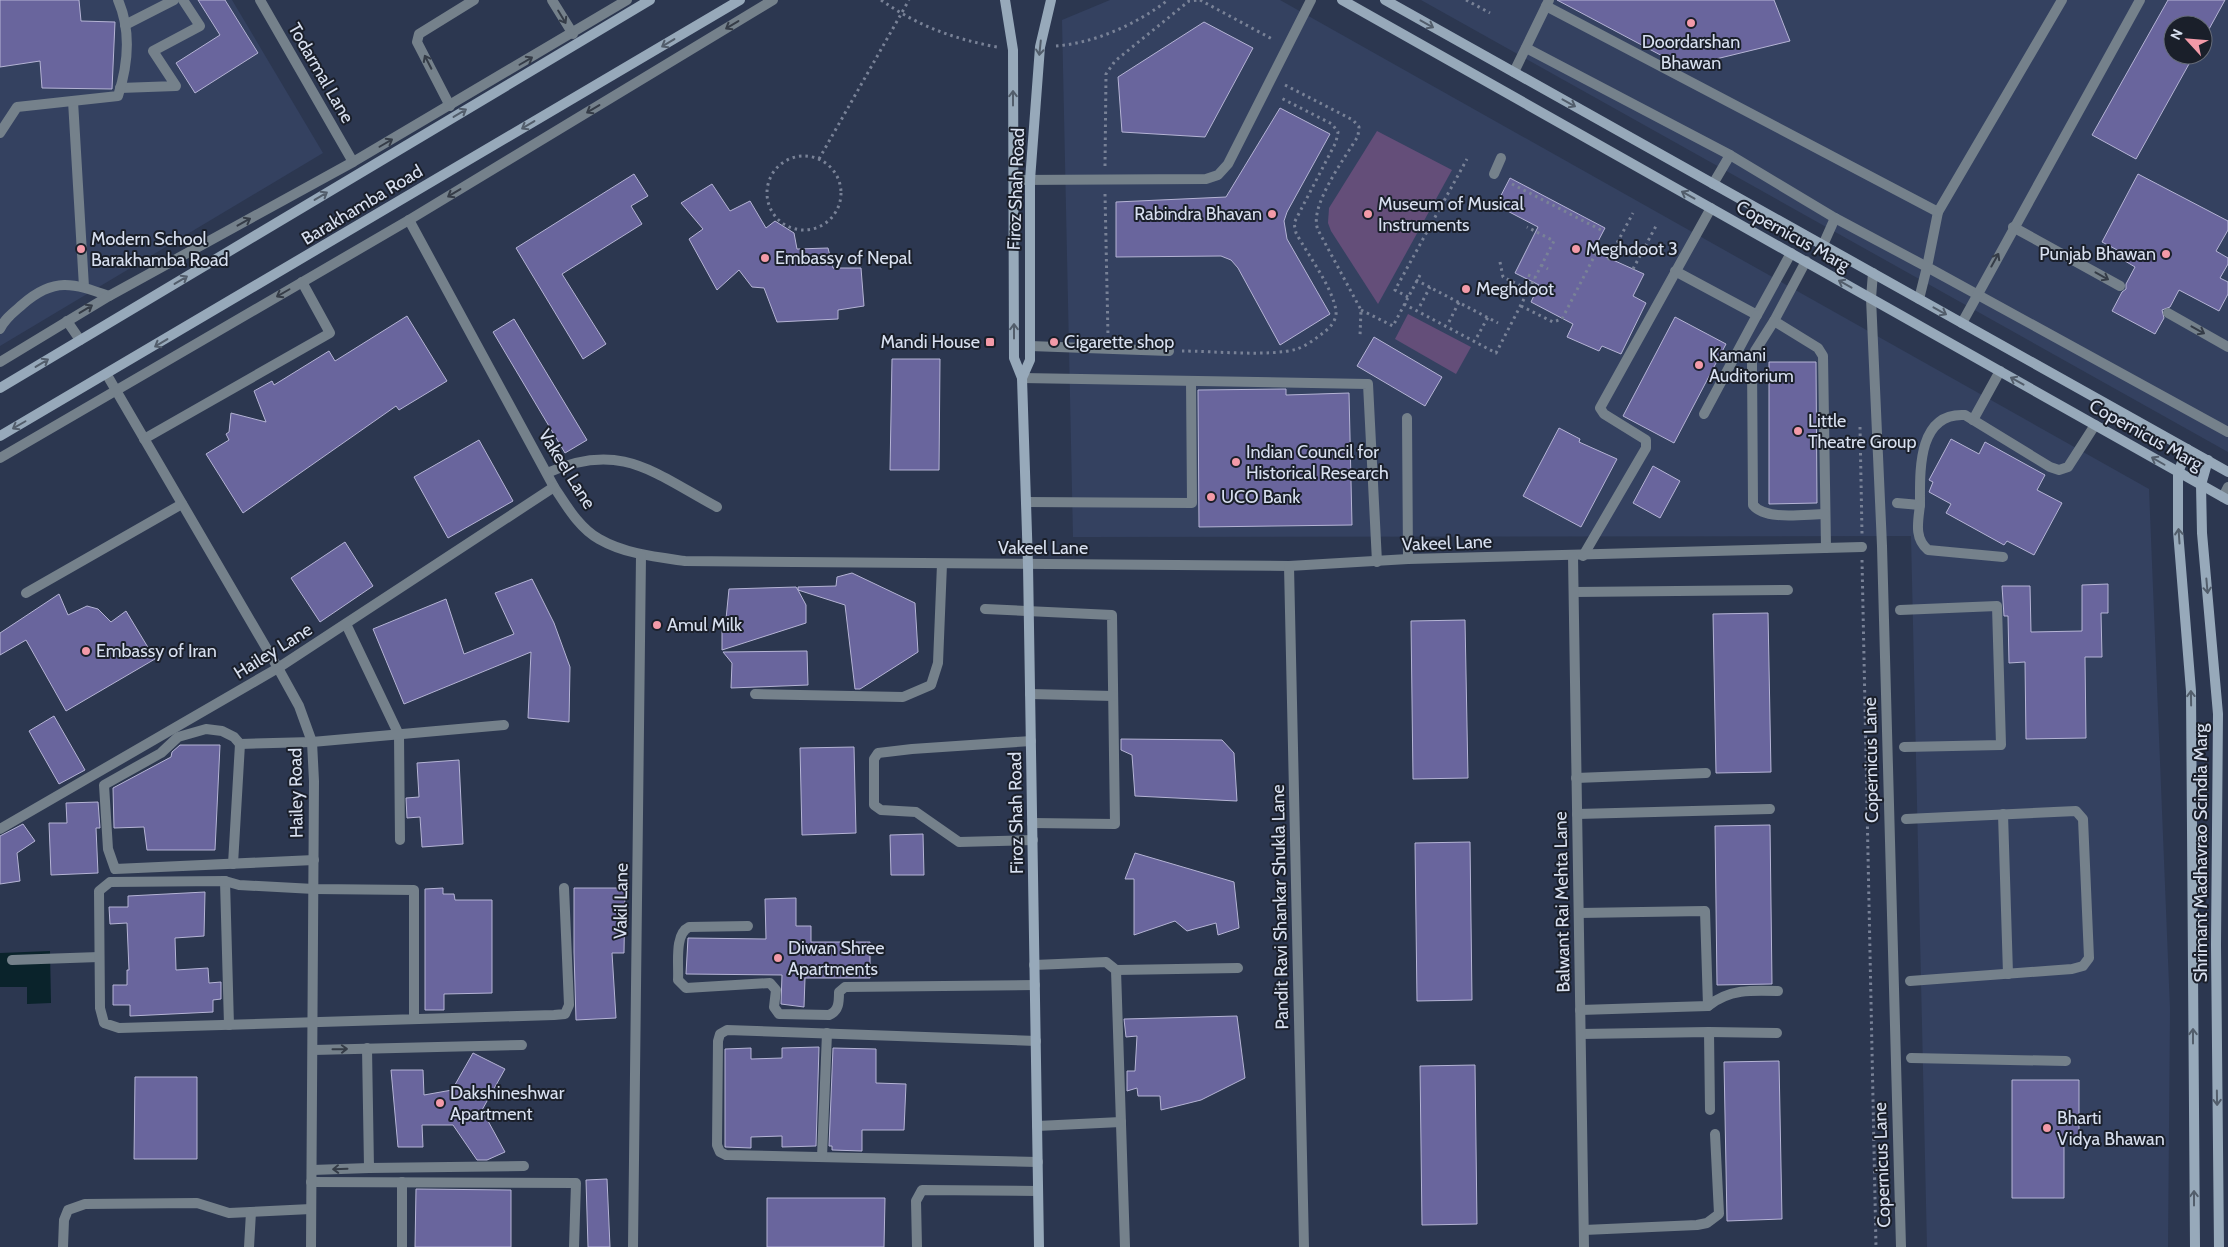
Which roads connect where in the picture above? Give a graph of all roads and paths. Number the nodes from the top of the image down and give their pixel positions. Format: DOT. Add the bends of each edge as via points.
graph roads {
  1 [pos="118,0"];
  2 [pos="174,0"];
  3 [pos="183,0"];
  4 [pos="260,0"];
  5 [pos="474,0"];
  6 [pos="552,0"];
  7 [pos="627,0"];
  8 [pos="650,0"];
  9 [pos="740,0"];
  10 [pos="774,0"];
  11 [pos="881,0"];
  12 [pos="909,0"];
  13 [pos="1006,0"];
  14 [pos="1050,0"];
  15 [pos="1168,0"];
  16 [pos="1199,0"];
  17 [pos="1311,0"];
  18 [pos="1342,0"];
  19 [pos="1385,0"];
  20 [pos="1466,0"];
  21 [pos="2062,0"];
  22 [pos="2140,0"];
  23 [pos="1548,3"];
  24 [pos="1490,13"];
  25 [pos="901,14"];
  26 [pos="125,25"];
  27 [pos="573,34"];
  28 [pos="1040,47"];
  29 [pos="1287,47"];
  30 [pos="1526,48"];
  31 [pos="1014,50"];
  32 [pos="1514,72"];
  33 [pos="1271,78"];
  34 [pos="120,88"];
  35 [pos="1265,90"];
  36 [pos="73,101"];
  37 [pos="450,106"];
  38 [pos="0,132"];
  39 [pos="1730,155"];
  40 [pos="819,158"];
  41 [pos="1501,158"];
  42 [pos="1467,159"];
  43 [pos="353,162"];
  44 [pos="1494,174"];
  45 [pos="1013,180"];
  46 [pos="1030,180"];
  47 [pos="1105,180"];
  48 [pos="1512,184"];
  49 [pos="1714,184"];
  50 [pos="1711,208"];
  51 [pos="1938,212"];
  52 [pos="1633,213"];
  53 [pos="1835,218"];
  54 [pos="409,220"];
  55 [pos="1656,226"];
  56 [pos="1527,227"];
  57 [pos="2013,227"];
  58 [pos="1601,230"];
  59 [pos="1823,245"];
  60 [pos="1599,247"];
  61 [pos="1791,253"];
  62 [pos="1608,260"];
  63 [pos="1500,262"];
  64 [pos="1806,262"];
  65 [pos="1541,265"];
  66 [pos="1928,267"];
  67 [pos="1548,269"];
  68 [pos="1634,270"];
  69 [pos="1675,272"];
  70 [pos="1873,273"];
  71 [pos="1420,275"];
  72 [pos="1528,275"];
  73 [pos="1534,278"];
  74 [pos="1416,280"];
  75 [pos="302,282"];
  76 [pos="2120,286"];
  77 [pos="84,287"];
  78 [pos="1430,287"];
  79 [pos="1529,290"];
  80 [pos="1979,294"];
  81 [pos="109,296"];
  82 [pos="1408,297"];
  83 [pos="1871,298"];
  84 [pos="1919,299"];
  85 [pos="1459,302"];
  86 [pos="1404,304"];
  87 [pos="1420,306"];
  88 [pos="1521,306"];
  89 [pos="1361,310"];
  90 [pos="2168,314"];
  91 [pos="1757,315"];
  92 [pos="1488,317"];
  93 [pos="67,321"];
  94 [pos="1774,321"];
  95 [pos="1449,322"];
  96 [pos="1498,323"];
  97 [pos="1962,323"];
  98 [pos="0,329"];
  99 [pos="1360,336"];
  100 [pos="1477,337"];
  101 [pos="80,340"];
  102 [pos="1030,346"];
  103 [pos="2228,347"];
  104 [pos="1108,349"];
  105 [pos="1169,351"];
  106 [pos="0,362"];
  107 [pos="2000,371"];
  108 [pos="107,375"];
  109 [pos="1022,378"];
  110 [pos="1191,382"];
  111 [pos="0,388"];
  112 [pos="115,390"];
  113 [pos="1704,414"];
  114 [pos="1407,418"];
  115 [pos="1859,420"];
  116 [pos="1973,420"];
  117 [pos="2095,425"];
  118 [pos="2228,432"];
  119 [pos="0,436"];
  120 [pos="144,439"];
  121 [pos="2187,450"];
  122 [pos="0,458"];
  123 [pos="2208,460"];
  124 [pos="2178,472"];
  125 [pos="2228,472"];
  126 [pos="547,474"];
  127 [pos="2201,485"];
  128 [pos="554,487"];
  129 [pos="2228,487"];
  130 [pos="2225,498"];
  131 [pos="1026,502"];
  132 [pos="1897,503"];
  133 [pos="182,504"];
  134 [pos="1920,505"];
  135 [pos="717,507"];
  136 [pos="1825,514"];
  137 [pos="1826,548"];
  138 [pos="1862,548"];
  139 [pos="641,555"];
  140 [pos="1578,556"];
  141 [pos="2003,557"];
  142 [pos="1408,560"];
  143 [pos="1377,562"];
  144 [pos="942,564"];
  145 [pos="1028,565"];
  146 [pos="1289,566"];
  147 [pos="1788,590"];
  148 [pos="1574,592"];
  149 [pos="26,594"];
  150 [pos="986,609"];
  151 [pos="1900,610"];
  152 [pos="1029,611"];
  153 [pos="346,624"];
  154 [pos="278,668"];
  155 [pos="755,694"];
  156 [pos="1030,694"];
  157 [pos="1113,696"];
  158 [pos="504,725"];
  159 [pos="399,735"];
  160 [pos="1031,741"];
  161 [pos="312,742"];
  162 [pos="240,744"];
  163 [pos="1904,747"];
  164 [pos="1706,773"];
  165 [pos="1576,778"];
  166 [pos="1770,808"];
  167 [pos="1577,814"];
  168 [pos="2003,814"];
  169 [pos="1906,819"];
  170 [pos="1032,823"];
  171 [pos="0,829"];
  172 [pos="400,840"];
  173 [pos="1032,840"];
  174 [pos="314,860"];
  175 [pos="233,864"];
  176 [pos="225,881"];
  177 [pos="564,888"];
  178 [pos="314,889"];
  179 [pos="1579,913"];
  180 [pos="748,926"];
  181 [pos="99,957"];
  182 [pos="12,960"];
  183 [pos="1034,965"];
  184 [pos="1238,968"];
  185 [pos="1116,970"];
  186 [pos="2008,974"];
  187 [pos="1910,981"];
  188 [pos="1035,984"];
  189 [pos="1778,991"];
  190 [pos="1708,1006"];
  191 [pos="1580,1010"];
  192 [pos="414,1019"];
  193 [pos="313,1022"];
  194 [pos="229,1025"];
  195 [pos="1709,1032"];
  196 [pos="827,1033"];
  197 [pos="1777,1033"];
  198 [pos="1580,1034"];
  199 [pos="1036,1041"];
  200 [pos="522,1045"];
  201 [pos="367,1048"];
  202 [pos="312,1050"];
  203 [pos="1911,1058"];
  204 [pos="2066,1060"];
  205 [pos="1710,1110"];
  206 [pos="1120,1122"];
  207 [pos="1037,1126"];
  208 [pos="1715,1134"];
  209 [pos="822,1157"];
  210 [pos="1038,1162"];
  211 [pos="524,1166"];
  212 [pos="369,1168"];
  213 [pos="312,1170"];
  214 [pos="311,1182"];
  215 [pos="402,1182"];
  216 [pos="1038,1191"];
  217 [pos="311,1209"];
  218 [pos="251,1212"];
  219 [pos="1584,1230"];
  220 [pos="63,1247"];
  221 [pos="249,1247"];
  222 [pos="311,1247"];
  223 [pos="402,1247"];
  224 [pos="574,1247"];
  225 [pos="633,1247"];
  226 [pos="917,1247"];
  227 [pos="1039,1247"];
  228 [pos="1125,1247"];
  229 [pos="1304,1247"];
  230 [pos="1584,1247"];
  231 [pos="1876,1247"];
  232 [pos="1901,1247"];
  233 [pos="2194,1247"];
  234 [pos="2219,1247"];
  1 -- 26 [label="street"];
  2 -- 26 [label="street"];
  3 -- 34 [label="street" via="200,26 153,51 176,86"];
  4 -- 43 [label="street, Todarmal Lane"];
  37 -- 5 [label="street, one-way" via="417,42 419,34"];
  6 -- 27 [label="street, one-way"];
  7 -- 27 [label="street"];
  101 -- 8 [label="street, Barakhamba Road, one-way"];
  9 -- 108 [label="street, Barakhamba Road, one-way"];
  10 -- 54 [label="street, one-way"];
  11 -- 25 [label="path"];
  12 -- 25 [label="path"];
  13 -- 31 [label="street, Firoz Shah Road"];
  14 -- 28 [label="street, Firoz Shah Road"];
  15 -- 28 [label="path" via="1129,24 1098,37 1065,46"];
  16 -- 29 [label="path"];
  16 -- 47 [label="path" via="1188,1 1115,61 1106,74"];
  17 -- 29 [label="street"];
  50 -- 18 [label="street, Copernicus Marg, one-way"];
  19 -- 32 [label="street, Copernicus Marg, one-way"];
  20 -- 24 [label="path"];
  21 -- 51 [label="street"];
  22 -- 57 [label="street"];
  23 -- 30 [label="street"];
  23 -- 51 [label="street"];
  25 -- 31 [label="path" via="933,31"];
  25 -- 40 [label="path"];
  26 -- 34 [label="street" via="128,35 124,79"];
  37 -- 27 [label="street, one-way"];
  28 -- 46 [label="street, Firoz Shah Road"];
  29 -- 33 [label="street"];
  30 -- 32 [label="street"];
  30 -- 39 [label="street"];
  45 -- 31 [label="street, Firoz Shah Road, one-way"];
  32 -- 49 [label="street, Copernicus Marg, one-way"];
  33 -- 35 [label="street"];
  33 -- 89 [label="path" via="1353,120 1359,127 1358,136 1321,199 1315,217 1318,230"];
  34 -- 36 [label="street" via="118,96"];
  35 -- 47 [label="street" via="1228,164 1218,175 1206,179"];
  35 -- 105 [label="path" via="1332,124 1338,132 1336,142 1294,223 1296,233 1331,296 1336,313 1334,321 1314,340 1281,352"];
  36 -- 38 [label="street" via="17,107"];
  36 -- 77 [label="street"];
  43 -- 37 [label="street, one-way"];
  39 -- 49 [label="street"];
  39 -- 53 [label="street"];
  40 -- 40 [label="path" via="793,157 773,172 768,184 768,197 775,215 788,226 811,229 822,225 838,208 840,185 836,174"];
  41 -- 44 [label="street"];
  42 -- 82 [label="path" via="1395,290"];
  81 -- 43 [label="street, one-way"];
  45 -- 46 [label="street"];
  109 -- 45 [label="street, Firoz Shah Road, one-way" via="1014,358"];
  46 -- 47 [label="street"];
  46 -- 102 [label="street, Firoz Shah Road"];
  47 -- 104 [label="path"];
  48 -- 58 [label="path"];
  49 -- 59 [label="street, Copernicus Marg"];
  50 -- 61 [label="street, Copernicus Marg"];
  50 -- 69 [label="street"];
  51 -- 66 [label="street"];
  52 -- 62 [label="path"];
  53 -- 59 [label="street"];
  53 -- 66 [label="street"];
  54 -- 75 [label="street"];
  54 -- 126 [label="street, Vakeel Lane"];
  55 -- 68 [label="path"];
  56 -- 65 [label="path" via="1554,241"];
  57 -- 76 [label="street, one-way"];
  80 -- 57 [label="street, one-way"];
  59 -- 70 [label="street, Copernicus Marg"];
  60 -- 88 [label="path" via="1562,319 1553,322"];
  61 -- 64 [label="street, Copernicus Marg"];
  61 -- 91 [label="street"];
  63 -- 79 [label="path" via="1503,276"];
  83 -- 64 [label="street, Copernicus Marg, one-way"];
  64 -- 94 [label="street"];
  65 -- 67 [label="path"];
  65 -- 73 [label="path"];
  66 -- 80 [label="street"];
  66 -- 84 [label="street"];
  69 -- 91 [label="street"];
  69 -- 140 [label="street" via="1600,408 1604,414 1646,440 1646,448"];
  70 -- 83 [label="street, Copernicus Lane"];
  70 -- 84 [label="street, Copernicus Marg"];
  71 -- 74 [label="path"];
  72 -- 73 [label="path"];
  73 -- 79 [label="path"];
  74 -- 78 [label="path"];
  74 -- 82 [label="path"];
  75 -- 112 [label="street, one-way"];
  75 -- 120 [label="street" via="330,333"];
  77 -- 81 [label="street"];
  77 -- 98 [label="street" via="56,284 36,293 5,319"];
  78 -- 85 [label="path"];
  78 -- 87 [label="path"];
  79 -- 88 [label="path"];
  80 -- 97 [label="street"];
  80 -- 118 [label="street"];
  93 -- 81 [label="street, one-way"];
  82 -- 86 [label="path"];
  83 -- 107 [label="street, Copernicus Marg"];
  83 -- 232 [label="street, Copernicus Lane" via="1882,546"];
  84 -- 97 [label="street, Copernicus Marg, one-way"];
  85 -- 92 [label="path"];
  85 -- 95 [label="path"];
  86 -- 88 [label="path" via="1496,353"];
  86 -- 89 [label="path" via="1393,326"];
  89 -- 99 [label="path"];
  90 -- 103 [label="street, one-way"];
  91 -- 113 [label="street"];
  92 -- 96 [label="path"];
  92 -- 100 [label="path"];
  93 -- 101 [label="street"];
  93 -- 106 [label="street"];
  94 -- 136 [label="street" via="1818,348 1823,356"];
  94 -- 136 [label="street" via="1755,351 1752,362 1753,505 1759,512 1768,514"];
  97 -- 121 [label="street, Copernicus Marg"];
  111 -- 101 [label="street, Barakhamba Road, one-way"];
  102 -- 104 [label="street"];
  102 -- 109 [label="street, Firoz Shah Road" via="1030,360"];
  104 -- 105 [label="street"];
  107 -- 116 [label="street"];
  117 -- 107 [label="street, Copernicus Marg, one-way"];
  108 -- 112 [label="street, Hailey Road"];
  108 -- 119 [label="street, Barakhamba Road, one-way"];
  109 -- 110 [label="street"];
  109 -- 131 [label="street, Firoz Shah Road"];
  110 -- 131 [label="street" via="1192,503"];
  110 -- 143 [label="street" via="1368,384"];
  112 -- 120 [label="street, Hailey Road"];
  112 -- 122 [label="street"];
  114 -- 142 [label="street"];
  115 -- 138 [label="path"];
  116 -- 117 [label="street" via="2059,470 2068,467"];
  116 -- 134 [label="street" via="1965,415 1952,414 1940,419 1933,428 1924,447 1920,468"];
  124 -- 117 [label="street, Copernicus Marg, one-way"];
  120 -- 133 [label="street, Hailey Road"];
  121 -- 123 [label="street, Copernicus Marg"];
  121 -- 124 [label="street"];
  123 -- 125 [label="street, Copernicus Marg"];
  123 -- 127 [label="street, Shrimant Madhavrao Scindia Marg"];
  124 -- 127 [label="street, Copernicus Marg"];
  233 -- 124 [label="street, Shrimant Madhavrao Scindia Marg, one-way" via="2191,691 2178,531"];
  126 -- 128 [label="street, Vakeel Lane"];
  126 -- 135 [label="street" via="568,464 592,459 627,461"];
  127 -- 130 [label="street, Copernicus Marg"];
  127 -- 234 [label="street, Shrimant Madhavrao Scindia Marg, one-way" via="2202,533 2218,714"];
  128 -- 139 [label="street, Vakeel Lane" via="573,515 598,539"];
  128 -- 153 [label="street, Hailey Lane"];
  129 -- 130 [label="street"];
  131 -- 145 [label="street, Firoz Shah Road"];
  132 -- 134 [label="street"];
  133 -- 149 [label="street"];
  133 -- 154 [label="street, Hailey Road"];
  134 -- 141 [label="street" via="1918,530 1921,544 1928,550"];
  136 -- 137 [label="street"];
  137 -- 138 [label="street, Vakeel Lane"];
  137 -- 140 [label="street, Vakeel Lane"];
  138 -- 231 [label="path"];
  139 -- 144 [label="street, Vakeel Lane" via="685,561"];
  139 -- 225 [label="street, Vakil Lane"];
  140 -- 142 [label="street, Vakeel Lane"];
  140 -- 148 [label="street, Balwant Rai Mehta Lane"];
  142 -- 143 [label="street, Vakeel Lane"];
  143 -- 146 [label="street, Vakeel Lane"];
  144 -- 145 [label="street, Vakeel Lane"];
  144 -- 155 [label="street" via="938,663 931,685 903,697"];
  145 -- 146 [label="street, Vakeel Lane"];
  145 -- 152 [label="street, Firoz Shah Road"];
  146 -- 229 [label="street, Pandit Ravi Shankar Shukla Lane"];
  147 -- 148 [label="street"];
  148 -- 165 [label="street, Balwant Rai Mehta Lane"];
  150 -- 152 [label="street"];
  151 -- 163 [label="street" via="1997,606 2000,745"];
  152 -- 156 [label="street, Firoz Shah Road"];
  152 -- 157 [label="street" via="1112,615"];
  153 -- 154 [label="street, Hailey Lane"];
  153 -- 159 [label="street"];
  154 -- 161 [label="street, Hailey Road" via="299,706"];
  154 -- 171 [label="street, Hailey Lane"];
  156 -- 157 [label="street"];
  156 -- 160 [label="street, Firoz Shah Road"];
  157 -- 170 [label="street" via="1115,824"];
  158 -- 159 [label="street"];
  159 -- 161 [label="street"];
  159 -- 172 [label="street"];
  160 -- 170 [label="street, Firoz Shah Road"];
  160 -- 173 [label="street" via="878,753 874,759 874,805 881,810 916,812 959,842"];
  161 -- 162 [label="street"];
  161 -- 174 [label="street, Hailey Road"];
  162 -- 175 [label="street"];
  162 -- 175 [label="street" via="234,736 206,729 178,737 161,752 104,785 108,849 115,869"];
  164 -- 165 [label="street"];
  165 -- 167 [label="street, Balwant Rai Mehta Lane"];
  166 -- 167 [label="street"];
  167 -- 179 [label="street, Balwant Rai Mehta Lane"];
  168 -- 169 [label="street"];
  168 -- 186 [label="street"];
  168 -- 186 [label="street" via="2076,811 2084,819 2089,958 2083,966 2072,969"];
  170 -- 173 [label="street, Firoz Shah Road"];
  173 -- 183 [label="street, Firoz Shah Road"];
  174 -- 175 [label="street"];
  174 -- 178 [label="street, Hailey Road"];
  176 -- 178 [label="street" via="239,885"];
  176 -- 181 [label="street" via="110,882 99,891"];
  176 -- 194 [label="street"];
  177 -- 192 [label="street" via="569,1005 565,1014"];
  178 -- 192 [label="street" via="414,890"];
  178 -- 193 [label="street, Hailey Road"];
  179 -- 190 [label="street" via="1705,911"];
  179 -- 191 [label="street, Balwant Rai Mehta Lane"];
  180 -- 188 [label="street" via="689,926 683,930 680,937 680,984 686,988 770,983 776,990 774,1007 779,1014 829,1015 835,1012 839,992 845,986"];
  181 -- 182 [label="street"];
  181 -- 194 [label="street" via="100,1008 104,1023 119,1028"];
  183 -- 185 [label="street" via="1106,962"];
  183 -- 188 [label="street, Firoz Shah Road"];
  184 -- 185 [label="street"];
  185 -- 206 [label="street"];
  186 -- 187 [label="street"];
  188 -- 199 [label="street, Firoz Shah Road"];
  189 -- 190 [label="street" via="1731,993"];
  190 -- 191 [label="street"];
  191 -- 198 [label="street, Balwant Rai Mehta Lane"];
  192 -- 193 [label="street"];
  193 -- 194 [label="street"];
  193 -- 202 [label="street, Hailey Road"];
  195 -- 197 [label="street"];
  195 -- 198 [label="street"];
  195 -- 205 [label="street"];
  196 -- 199 [label="street"];
  196 -- 209 [label="street"];
  196 -- 209 [label="street" via="727,1030 720,1034 718,1041 717,1145 720,1152 726,1155"];
  198 -- 219 [label="street, Balwant Rai Mehta Lane"];
  199 -- 207 [label="street, Firoz Shah Road"];
  200 -- 201 [label="street"];
  202 -- 201 [label="street, one-way"];
  201 -- 212 [label="street"];
  202 -- 213 [label="street, Hailey Road"];
  203 -- 204 [label="street"];
  206 -- 207 [label="street"];
  206 -- 228 [label="street"];
  207 -- 210 [label="street, Firoz Shah Road"];
  208 -- 219 [label="street" via="1719,1214 1707,1223"];
  209 -- 210 [label="street"];
  210 -- 216 [label="street, Firoz Shah Road"];
  211 -- 212 [label="street"];
  212 -- 213 [label="street, one-way"];
  213 -- 214 [label="street, Hailey Road"];
  214 -- 215 [label="street"];
  214 -- 217 [label="street, Hailey Road"];
  215 -- 223 [label="street"];
  215 -- 224 [label="street" via="576,1183"];
  216 -- 226 [label="street" via="922,1190 916,1201"];
  216 -- 227 [label="street, Firoz Shah Road"];
  217 -- 218 [label="street"];
  217 -- 222 [label="street, Hailey Road"];
  218 -- 220 [label="street" via="228,1213 197,1203 84,1204 68,1210 64,1220"];
  218 -- 221 [label="street"];
  219 -- 230 [label="street, Balwant Rai Mehta Lane"];
}
